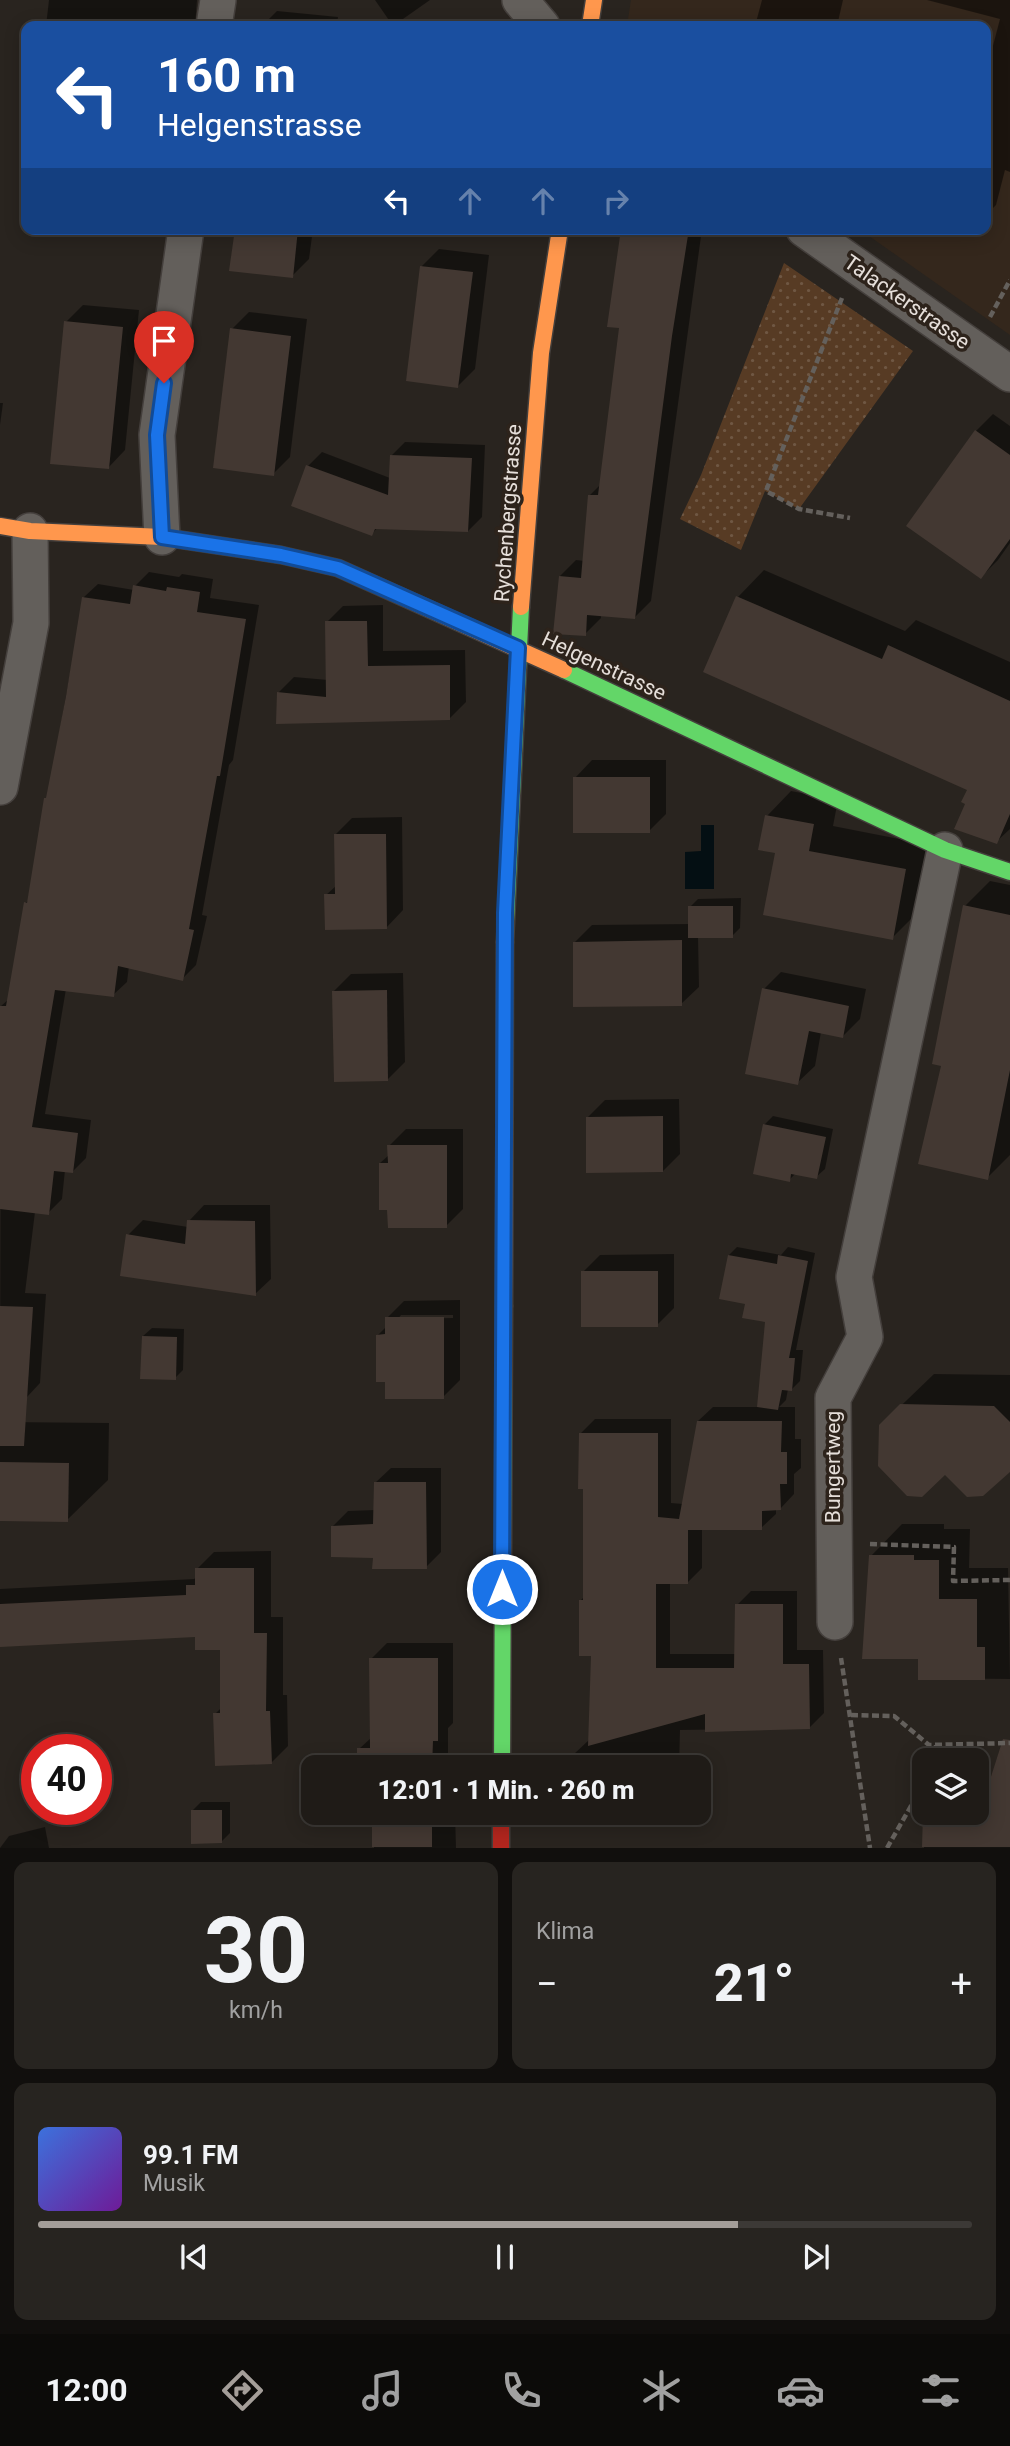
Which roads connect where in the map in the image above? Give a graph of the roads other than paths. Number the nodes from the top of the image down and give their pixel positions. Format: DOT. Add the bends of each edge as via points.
graph roads {
  1 [pos="218,0"];
  2 [pos="520,0"];
  3 [pos="594,0"];
  4 [pos="216,21"];
  5 [pos="538,21"];
  6 [pos="591,21"];
  7 [pos="185,235"];
  8 [pos="559,235"];
  9 [pos="813,235"];
  10 [pos="1010,374"];
  11 [pos="15,529"];
  12 [pos="162,537"];
  13 [pos="518,648"];
  14 [pos="0,786"];
  15 [pos="945,850"];
  16 [pos="1010,872"];
  17 [pos="835,1622"];
  18 [pos="502,1755"];
  19 [pos="502,1825"];
  20 [pos="502,1847"];
  1 -- 4 [label="street"];
  2 -- 5 [label="street"];
  3 -- 6 [label="street"];
  7 -- 12 [label="street" via="157,435"];
  8 -- 13 [label="street, Rychenbergstrasse" via="541,353"];
  9 -- 10 [label="street, Talackerstrasse"];
  11 -- 12 [label="street, Helgenstrasse"];
  11 -- 14 [label="street" via="31,623"];
  12 -- 13 [label="street, Helgenstrasse" via="338,568"];
  13 -- 15 [label="street, Helgenstrasse"];
  13 -- 18 [label="street, Rychenbergstrasse" via="505,913"];
  15 -- 16 [label="street, Helgenstrasse"];
  15 -- 17 [label="street, Bungertweg" via="854,1277 865,1337 833,1398"];
  19 -- 20 [label="street"];
}
